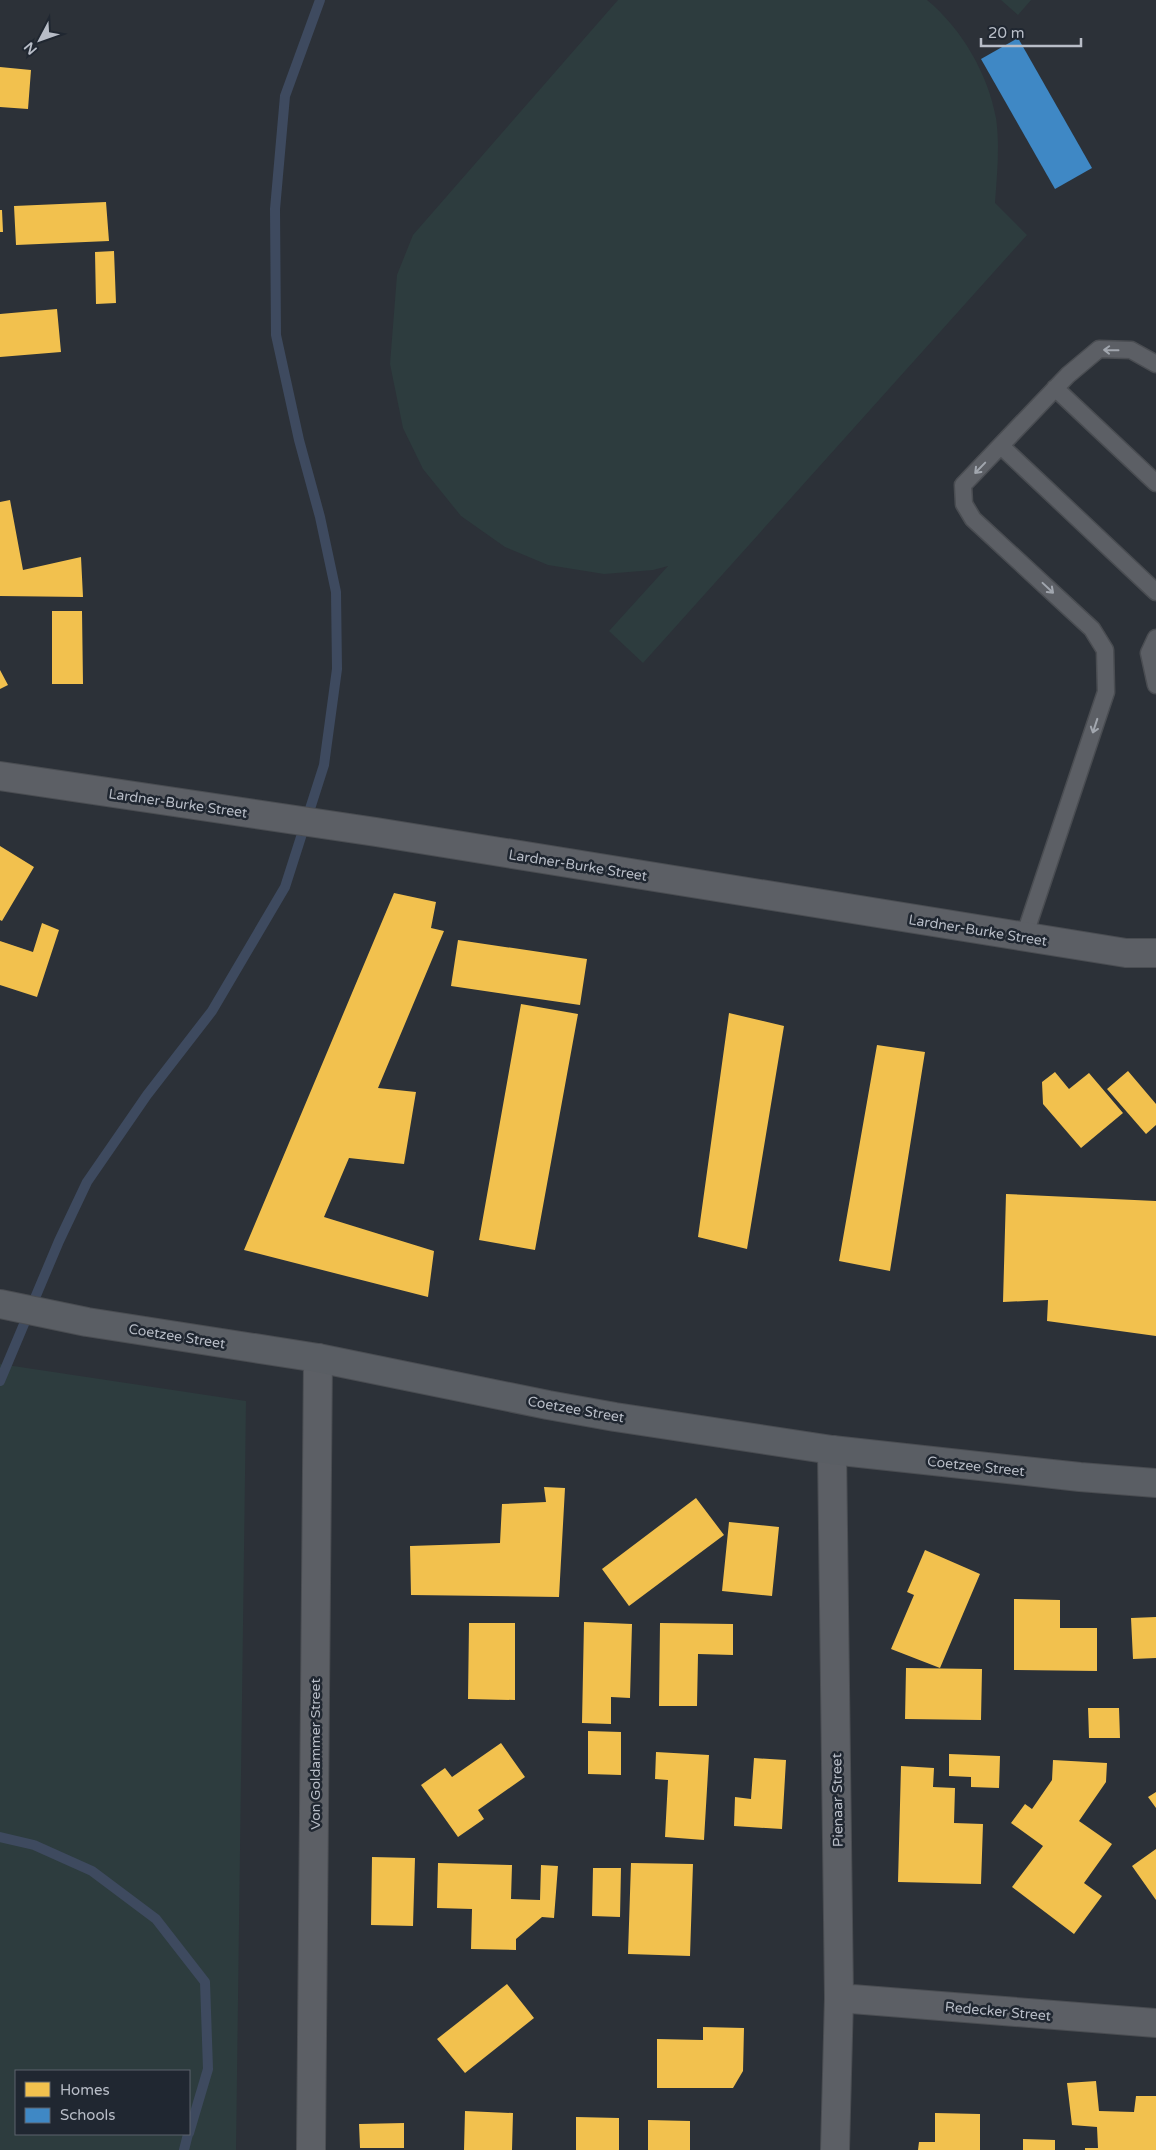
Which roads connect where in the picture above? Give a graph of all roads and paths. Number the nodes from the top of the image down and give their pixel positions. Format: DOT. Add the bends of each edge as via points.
graph roads {
  1 [pos="1156,364"];
  2 [pos="1055,388"];
  3 [pos="1001,446"];
  4 [pos="1156,483"];
  5 [pos="1156,592"];
  6 [pos="1156,638"];
  7 [pos="1156,685"];
  8 [pos="0,776"];
  9 [pos="1024,937"];
  10 [pos="1156,953"];
  11 [pos="0,1304"];
  12 [pos="318,1358"];
  13 [pos="832,1450"];
  14 [pos="1156,1483"];
  15 [pos="839,1998"];
  16 [pos="1156,2023"];
  17 [pos="311,2150"];
  18 [pos="835,2150"];
  1 -- 2 [label="lane, one-way" via="1131,350 1099,349"];
  2 -- 3 [label="lane"];
  2 -- 4 [label="lane"];
  3 -- 5 [label="lane"];
  3 -- 9 [label="lane, one-way" via="963,485 964,504 973,519 1092,629 1105,650 1106,692"];
  6 -- 7 [label="lane" via="1149,653"];
  8 -- 9 [label="street, Lardner-Burke Street" via="376,832"];
  9 -- 10 [label="street, Lardner-Burke Street" via="1126,953"];
  11 -- 12 [label="street, Coetzee Street" via="87,1322"];
  12 -- 13 [label="street, Coetzee Street" via="578,1411"];
  12 -- 17 [label="street, Von Goldammer Street"];
  13 -- 14 [label="street, Coetzee Street"];
  13 -- 15 [label="street, Pienaar Street"];
  15 -- 16 [label="street, Redecker Street"];
  15 -- 18 [label="street, Pienaar Street"];
}
